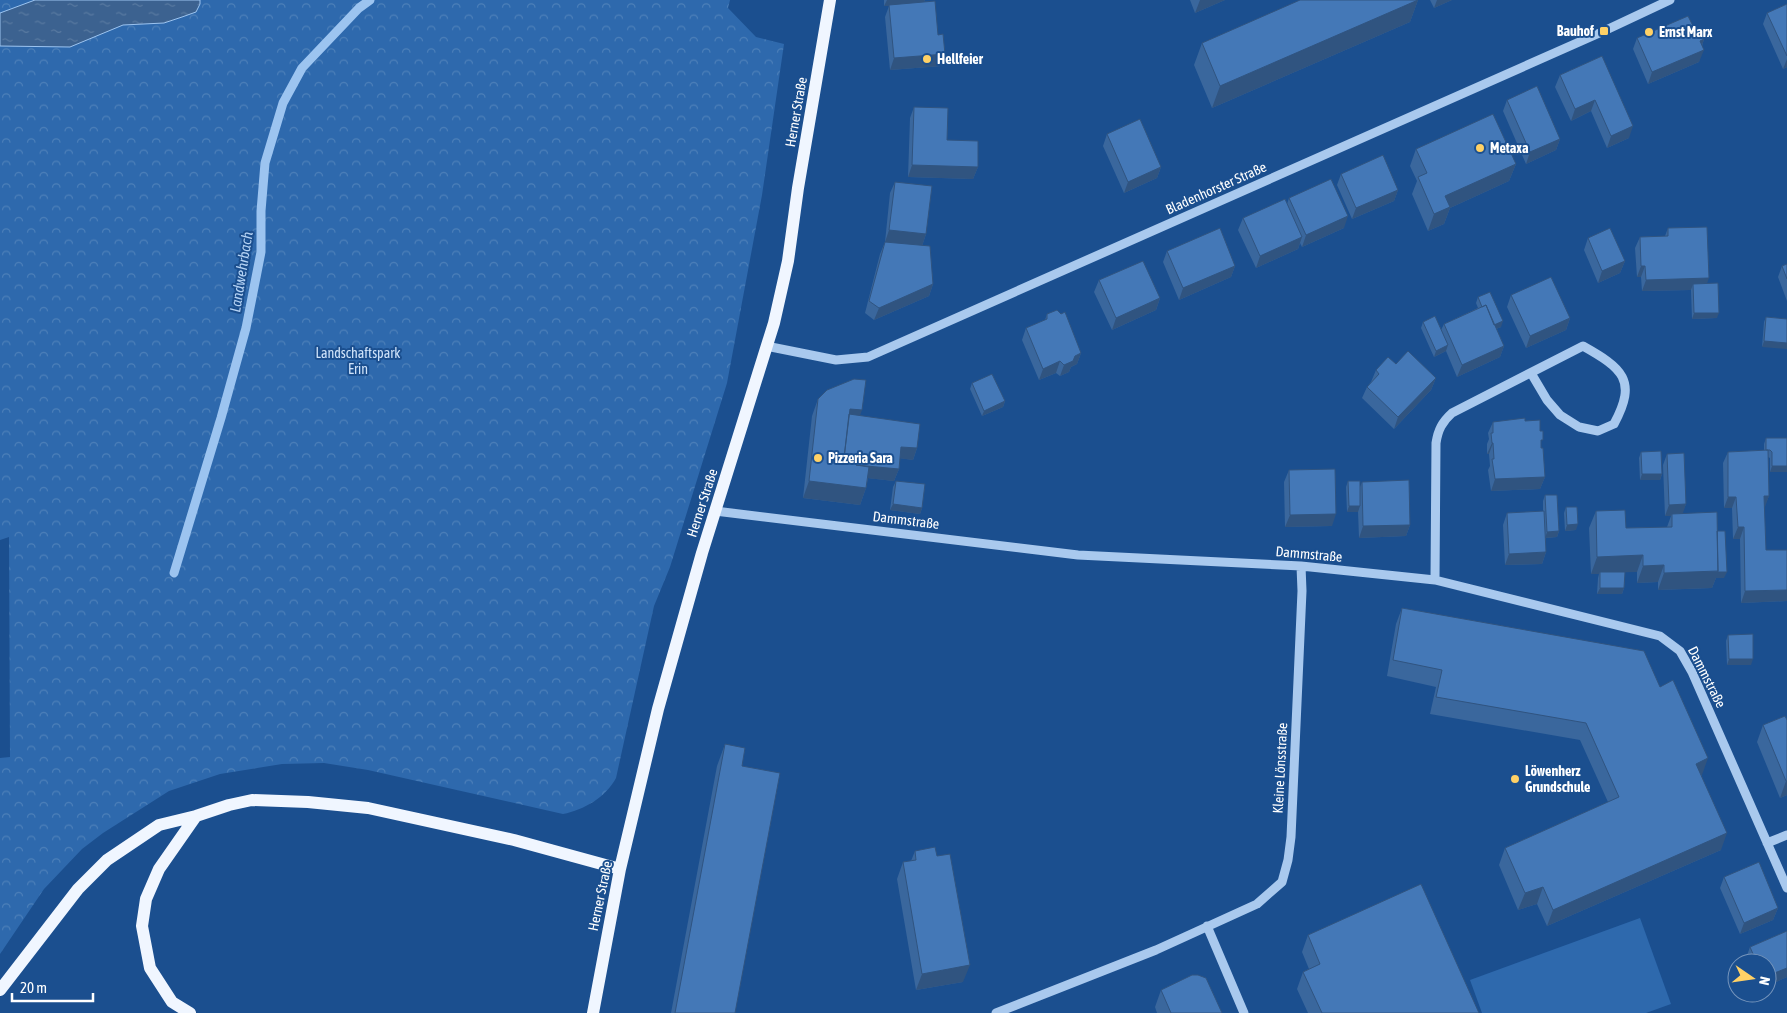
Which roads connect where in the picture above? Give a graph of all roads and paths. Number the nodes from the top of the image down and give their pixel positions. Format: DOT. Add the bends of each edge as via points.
graph roads {
  1 [pos="830,0"];
  2 [pos="1670,0"];
  3 [pos="766,346"];
  4 [pos="1531,373"];
  5 [pos="715,512"];
  6 [pos="1301,566"];
  7 [pos="1435,580"];
  8 [pos="196,816"];
  9 [pos="1787,835"];
  10 [pos="1767,843"];
  11 [pos="620,869"];
  12 [pos="1787,888"];
  13 [pos="1207,926"];
  14 [pos="0,990"];
  15 [pos="190,1013"];
  16 [pos="593,1013"];
  17 [pos="996,1013"];
  18 [pos="1244,1013"];
  1 -- 3 [label="main road, Herner Straße" via="788,261"];
  2 -- 3 [label="street, Bladenhorster Straße" via="868,357 836,360"];
  3 -- 5 [label="main road, Herner Straße"];
  4 -- 4 [label="street" via="1583,346 1618,368 1626,389 1622,409 1614,424 1598,431 1579,427 1560,416"];
  4 -- 7 [label="street" via="1452,413 1443,421 1436,443"];
  5 -- 6 [label="street, Dammstraße" via="1078,555"];
  5 -- 11 [label="main road, Herner Straße" via="658,709"];
  6 -- 7 [label="street, Dammstraße"];
  6 -- 13 [label="street, Kleine Lönsstraße" via="1288,860 1282,882 1257,904"];
  7 -- 10 [label="street, Dammstraße" via="1635,629 1660,636 1672,644 1692,672"];
  8 -- 11 [label="main road" via="252,800 368,808 514,840"];
  8 -- 14 [label="main road" via="159,825 106,860 78,889"];
  8 -- 15 [label="main road" via="159,869 146,899 142,926 150,968 172,1002"];
  9 -- 10 [label="street"];
  10 -- 12 [label="street, Dammstraße"];
  11 -- 16 [label="main road, Herner Straße"];
  13 -- 17 [label="street, Kleine Lönsstraße" via="1156,950"];
  13 -- 18 [label="street"];
}
